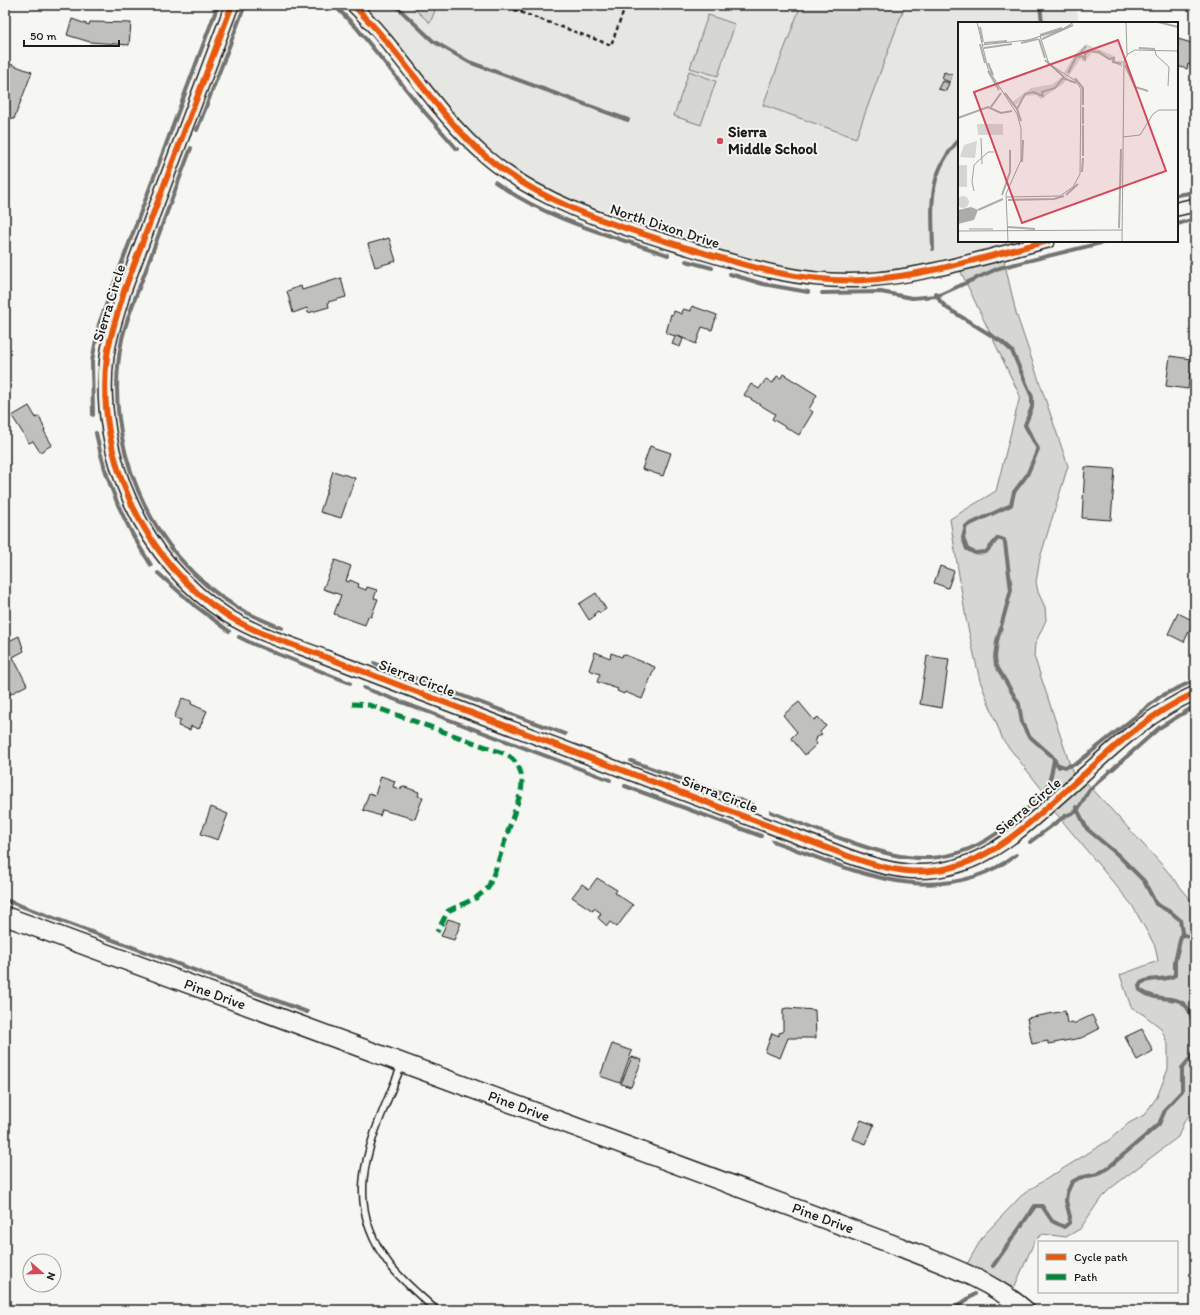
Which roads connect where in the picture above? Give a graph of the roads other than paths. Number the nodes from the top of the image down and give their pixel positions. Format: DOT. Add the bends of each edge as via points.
graph roads {
  1 [pos="232,5"];
  2 [pos="353,5"];
  3 [pos="1195,205"];
  4 [pos="1178,209"];
  5 [pos="1044,242"];
  6 [pos="1195,693"];
  7 [pos="5,916"];
  8 [pos="403,1063"];
  9 [pos="436,1310"];
  10 [pos="1025,1310"];
  1 -- 6 [label="street, Sierra Circle" via="124,291 111,335 105,384 106,416 111,445 134,509 168,561 185,581 215,607 256,630 385,680 848,856 882,867 908,871 952,868 991,852 1025,827 1143,724 1172,704"];
  2 -- 5 [label="street, North Dixon Drive" via="377,30 462,134 486,157 540,193 619,226 763,270 793,277 827,280 876,279 910,274"];
  3 -- 4 [label="street"];
  7 -- 8 [label="main road, Pine Drive"];
  8 -- 9 [label="lane" via="368,1152 362,1181 363,1206 374,1242 390,1266"];
  8 -- 10 [label="main road, Pine Drive" via="947,1265 991,1286"];
}
